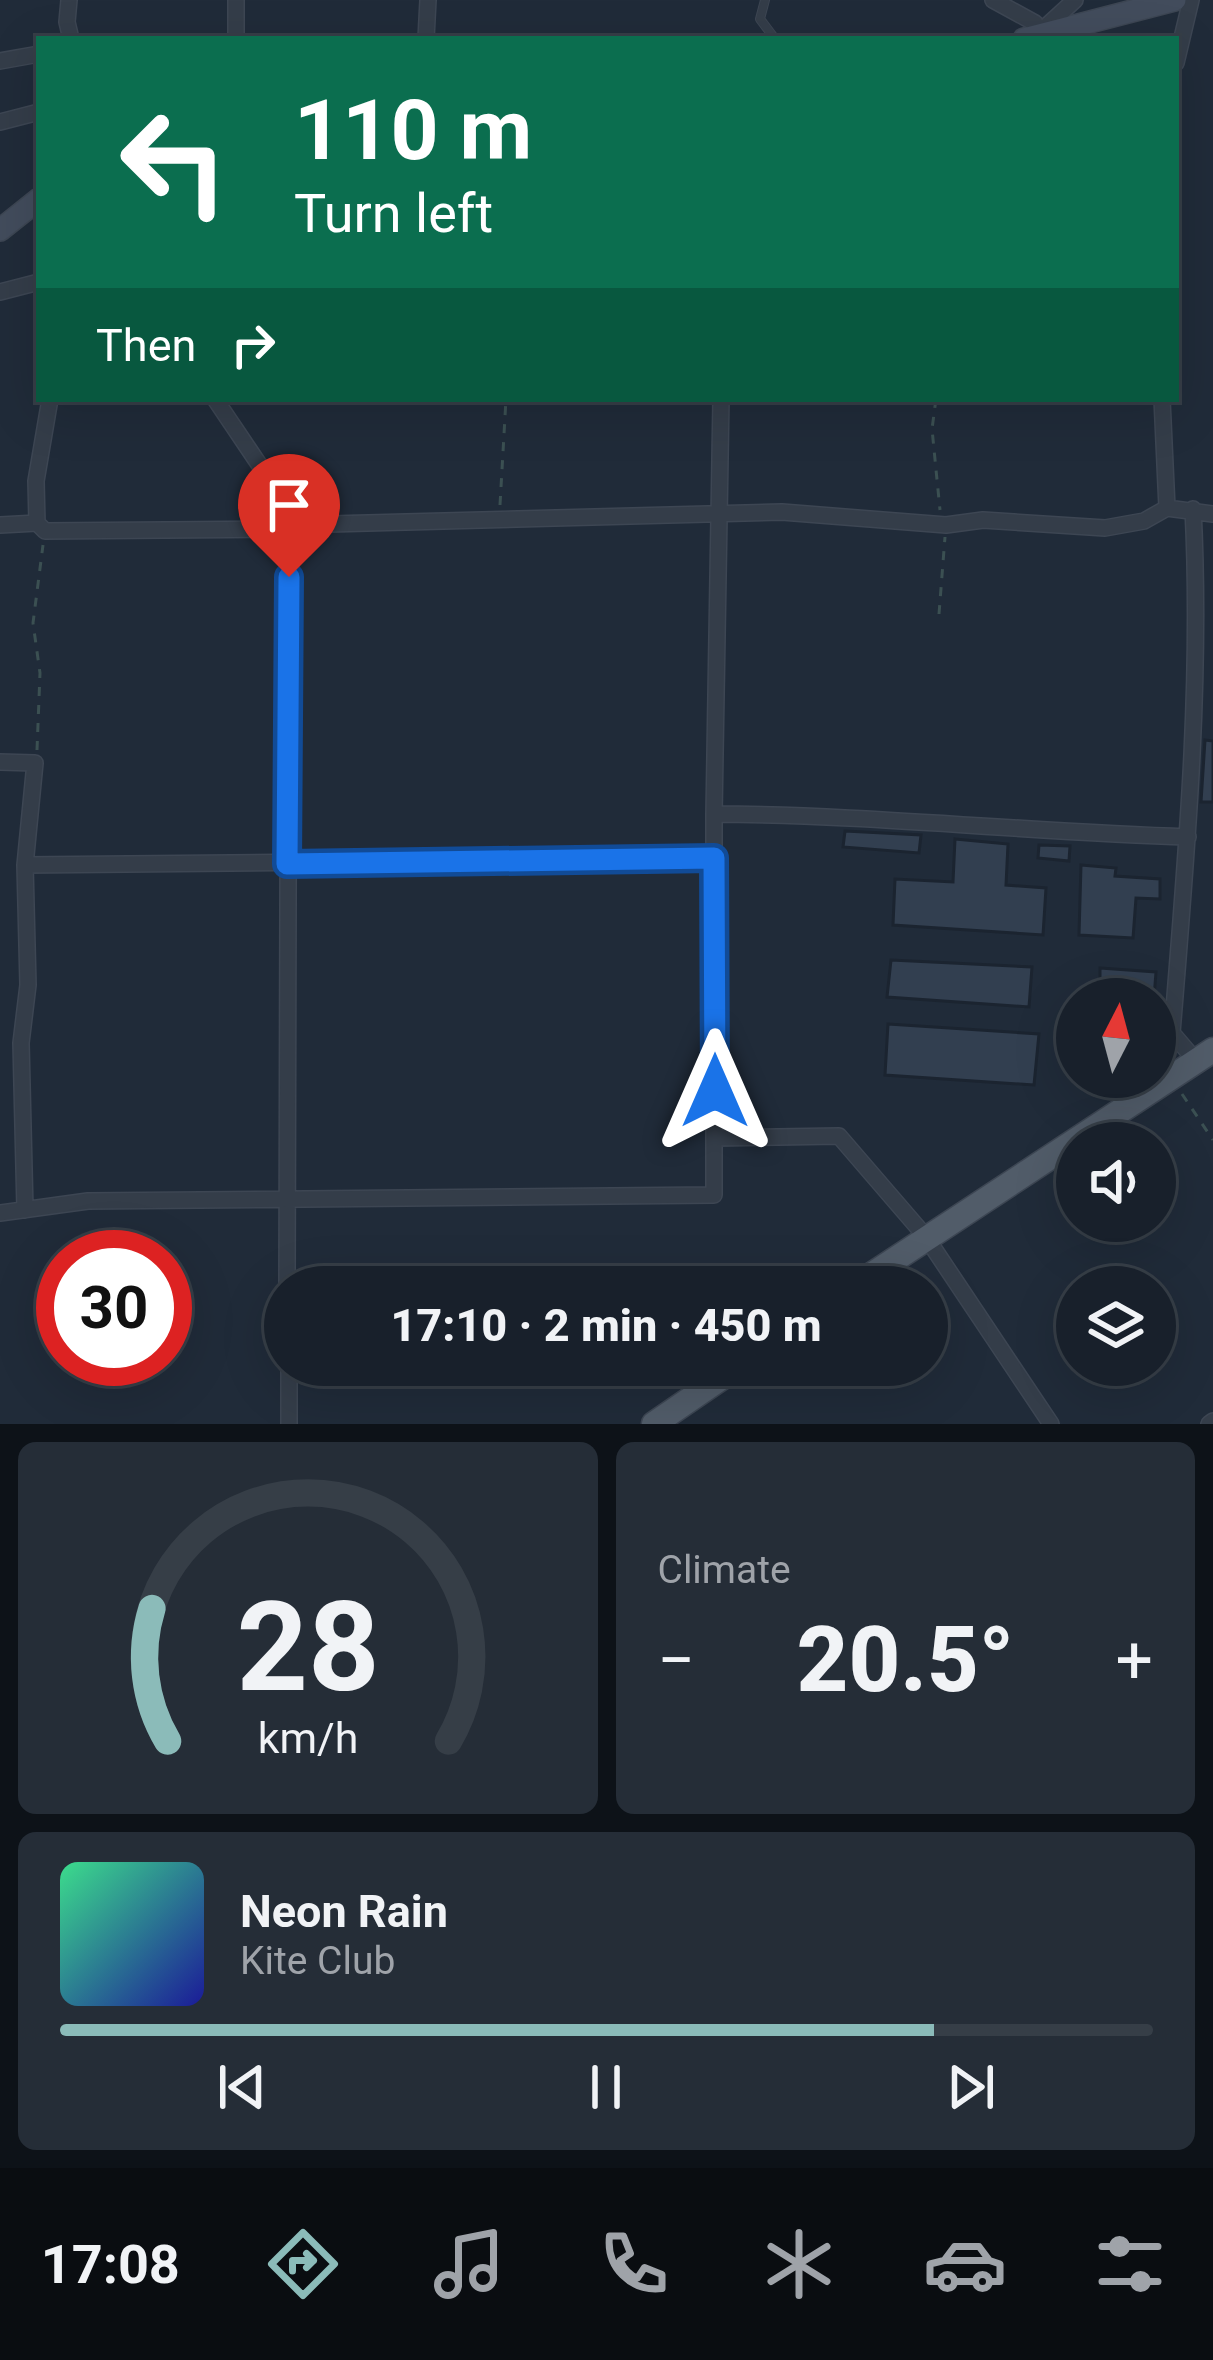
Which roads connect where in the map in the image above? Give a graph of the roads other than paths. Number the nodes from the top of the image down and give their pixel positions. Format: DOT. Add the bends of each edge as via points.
graph roads {
  1 [pos="69,0"];
  2 [pos="236,0"];
  3 [pos="428,0"];
  4 [pos="764,0"];
  5 [pos="993,0"];
  6 [pos="1075,0"];
  7 [pos="1175,0"];
  8 [pos="1191,0"];
  9 [pos="70,36"];
  10 [pos="236,36"];
  11 [pos="426,36"];
  12 [pos="773,36"];
  13 [pos="1031,36"];
  14 [pos="1179,50"];
  15 [pos="36,55"];
  16 [pos="0,62"];
  17 [pos="36,113"];
  18 [pos="0,122"];
  19 [pos="36,201"];
  20 [pos="0,230"];
  21 [pos="36,283"];
  22 [pos="0,292"];
  23 [pos="49,402"];
  24 [pos="217,402"];
  25 [pos="721,402"];
  26 [pos="1162,402"];
  27 [pos="1167,508"];
  28 [pos="1193,509"];
  29 [pos="1213,514"];
  30 [pos="717,515"];
  31 [pos="0,525"];
  32 [pos="41,527"];
  33 [pos="289,530"];
  34 [pos="0,762"];
  35 [pos="714,814"];
  36 [pos="1188,837"];
  37 [pos="714,858"];
  38 [pos="287,864"];
  39 [pos="25,865"];
  40 [pos="1204,1055"];
  41 [pos="715,1138"];
  42 [pos="286,1197"];
  43 [pos="25,1210"];
  44 [pos="0,1213"];
  45 [pos="926,1237"];
  46 [pos="287,1266"];
  47 [pos="884,1266"];
  48 [pos="289,1386"];
  49 [pos="709,1386"];
  50 [pos="290,1424"];
  51 [pos="654,1424"];
  52 [pos="1051,1424"];
  1 -- 9 [label="street"];
  2 -- 10 [label="street"];
  3 -- 11 [label="street"];
  4 -- 12 [label="lane" via="760,19"];
  5 -- 13 [label="street" via="1035,23"];
  6 -- 13 [label="street"];
  7 -- 13 [label="street"];
  8 -- 14 [label="street"];
  15 -- 16 [label="street"];
  17 -- 18 [label="street"];
  19 -- 20 [label="street"];
  21 -- 22 [label="street"];
  23 -- 32 [label="street" via="36,481"];
  24 -- 33 [label="street" via="283,500"];
  25 -- 30 [label="street"];
  26 -- 27 [label="street"];
  27 -- 28 [label="street"];
  27 -- 30 [label="street" via="1105,528"];
  28 -- 29 [label="street"];
  28 -- 36 [label="street" via="1198,596"];
  30 -- 33 [label="street"];
  30 -- 35 [label="street"];
  31 -- 32 [label="street"];
  32 -- 33 [label="street"];
  33 -- 38 [label="street"];
  34 -- 39 [label="street" via="35,763"];
  35 -- 36 [label="street"];
  35 -- 37 [label="street"];
  36 -- 40 [label="street" via="1172,1033"];
  37 -- 38 [label="street"];
  37 -- 41 [label="street"];
  38 -- 39 [label="street"];
  38 -- 42 [label="street"];
  39 -- 43 [label="street"];
  40 -- 45 [label="main road"];
  41 -- 42 [label="street" via="714,1196"];
  41 -- 45 [label="street" via="839,1136"];
  42 -- 43 [label="street"];
  42 -- 46 [label="street"];
  43 -- 44 [label="street"];
  45 -- 47 [label="main road"];
  45 -- 52 [label="street"];
  48 -- 50 [label="street"];
  49 -- 51 [label="main road"];
}
